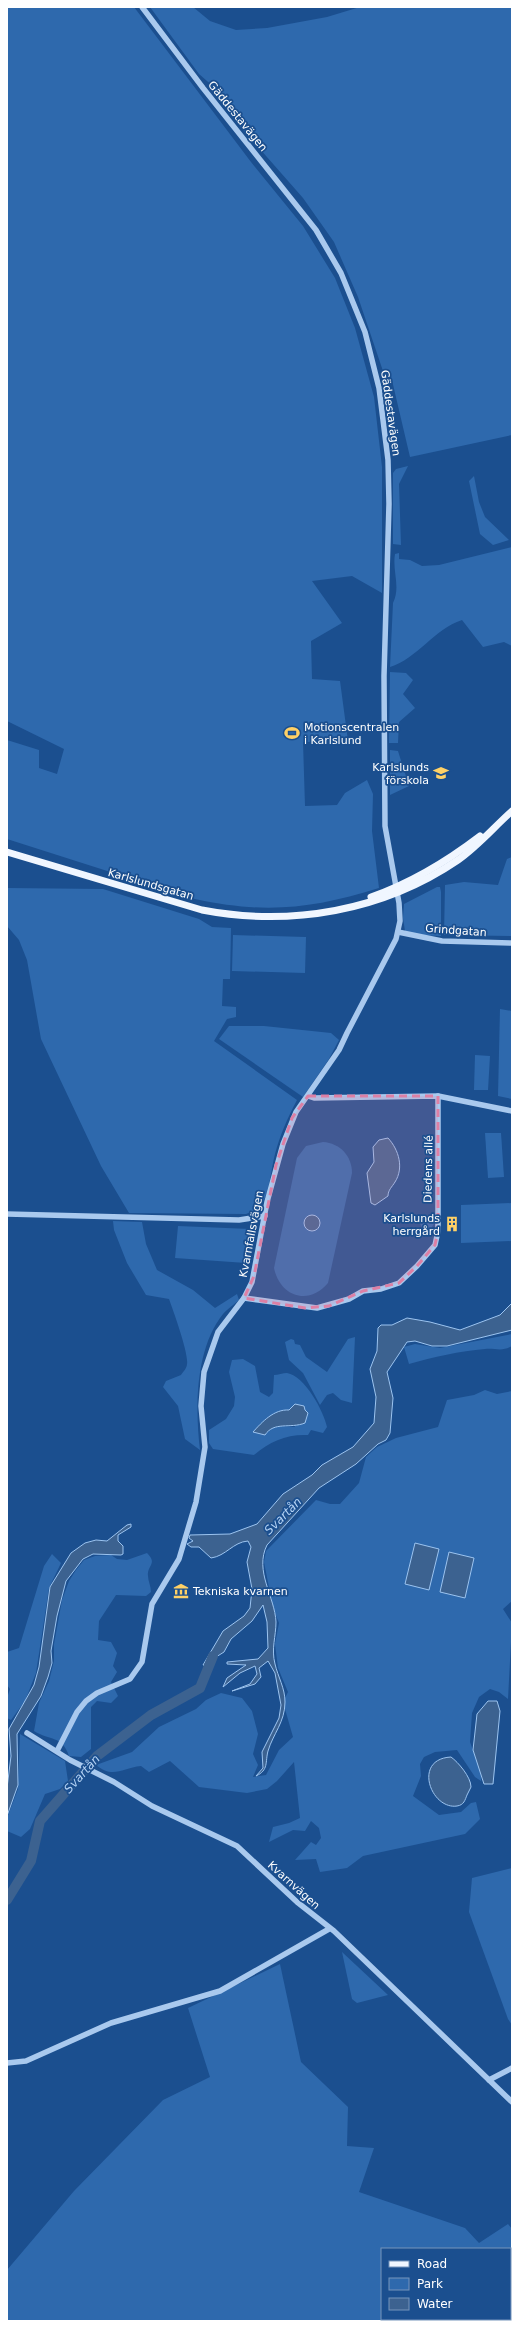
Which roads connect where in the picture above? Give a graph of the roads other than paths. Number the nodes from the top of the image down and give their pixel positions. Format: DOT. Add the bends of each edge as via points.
graph roads {
  1 [pos="142,7"];
  2 [pos="512,811"];
  3 [pos="7,852"];
  4 [pos="396,891"];
  5 [pos="398,932"];
  6 [pos="512,943"];
  7 [pos="308,1096"];
  8 [pos="438,1096"];
  9 [pos="512,1111"];
  10 [pos="7,1214"];
  11 [pos="265,1216"];
  12 [pos="244,1298"];
  13 [pos="27,1733"];
  14 [pos="57,1751"];
  15 [pos="329,1929"];
  16 [pos="7,2063"];
  17 [pos="512,2068"];
  18 [pos="489,2080"];
  19 [pos="511,2100"];
  1 -- 4 [label="street, Gäddestavägen" via="212,100 316,230 341,273 365,332 379,388 388,460 384,789 386,837"];
  2 -- 4 [label="main road, Karlslundsgatan" via="435,868"];
  3 -- 4 [label="main road, Karlslundsgatan" via="202,910 234,915 293,916 347,905"];
  4 -- 5 [label="street, Kvarnfallsvägen" via="400,909"];
  5 -- 6 [label="street, Grindgatan" via="442,941"];
  5 -- 7 [label="street, Kvarnfallsvägen" via="339,1050"];
  7 -- 8 [label="street"];
  7 -- 11 [label="street, Kvarnfallsvägen" via="292,1118 282,1144"];
  8 -- 9 [label="street"];
  8 -- 12 [label="street, Diedens allé" via="438,1231 435,1245 417,1266 399,1283 363,1291 328,1306 305,1308"];
  10 -- 11 [label="street" via="239,1220"];
  11 -- 12 [label="street, Kvarnfallsvägen" via="254,1276"];
  12 -- 14 [label="street, Kvarnfallsvägen" via="218,1332 204,1372 201,1406 205,1447 196,1502 179,1559 152,1604 142,1662 130,1679 97,1693 86,1701 77,1712"];
  13 -- 14 [label="street, Kvarnvägen"];
  14 -- 15 [label="street, Kvarnvägen" via="162,1811 219,1835 237,1846"];
  15 -- 16 [label="street" via="220,1991 111,2023 26,2060"];
  15 -- 18 [label="street, Kvarnvägen"];
  17 -- 18 [label="street"];
  18 -- 19 [label="street, Kvarnvägen"];
}
